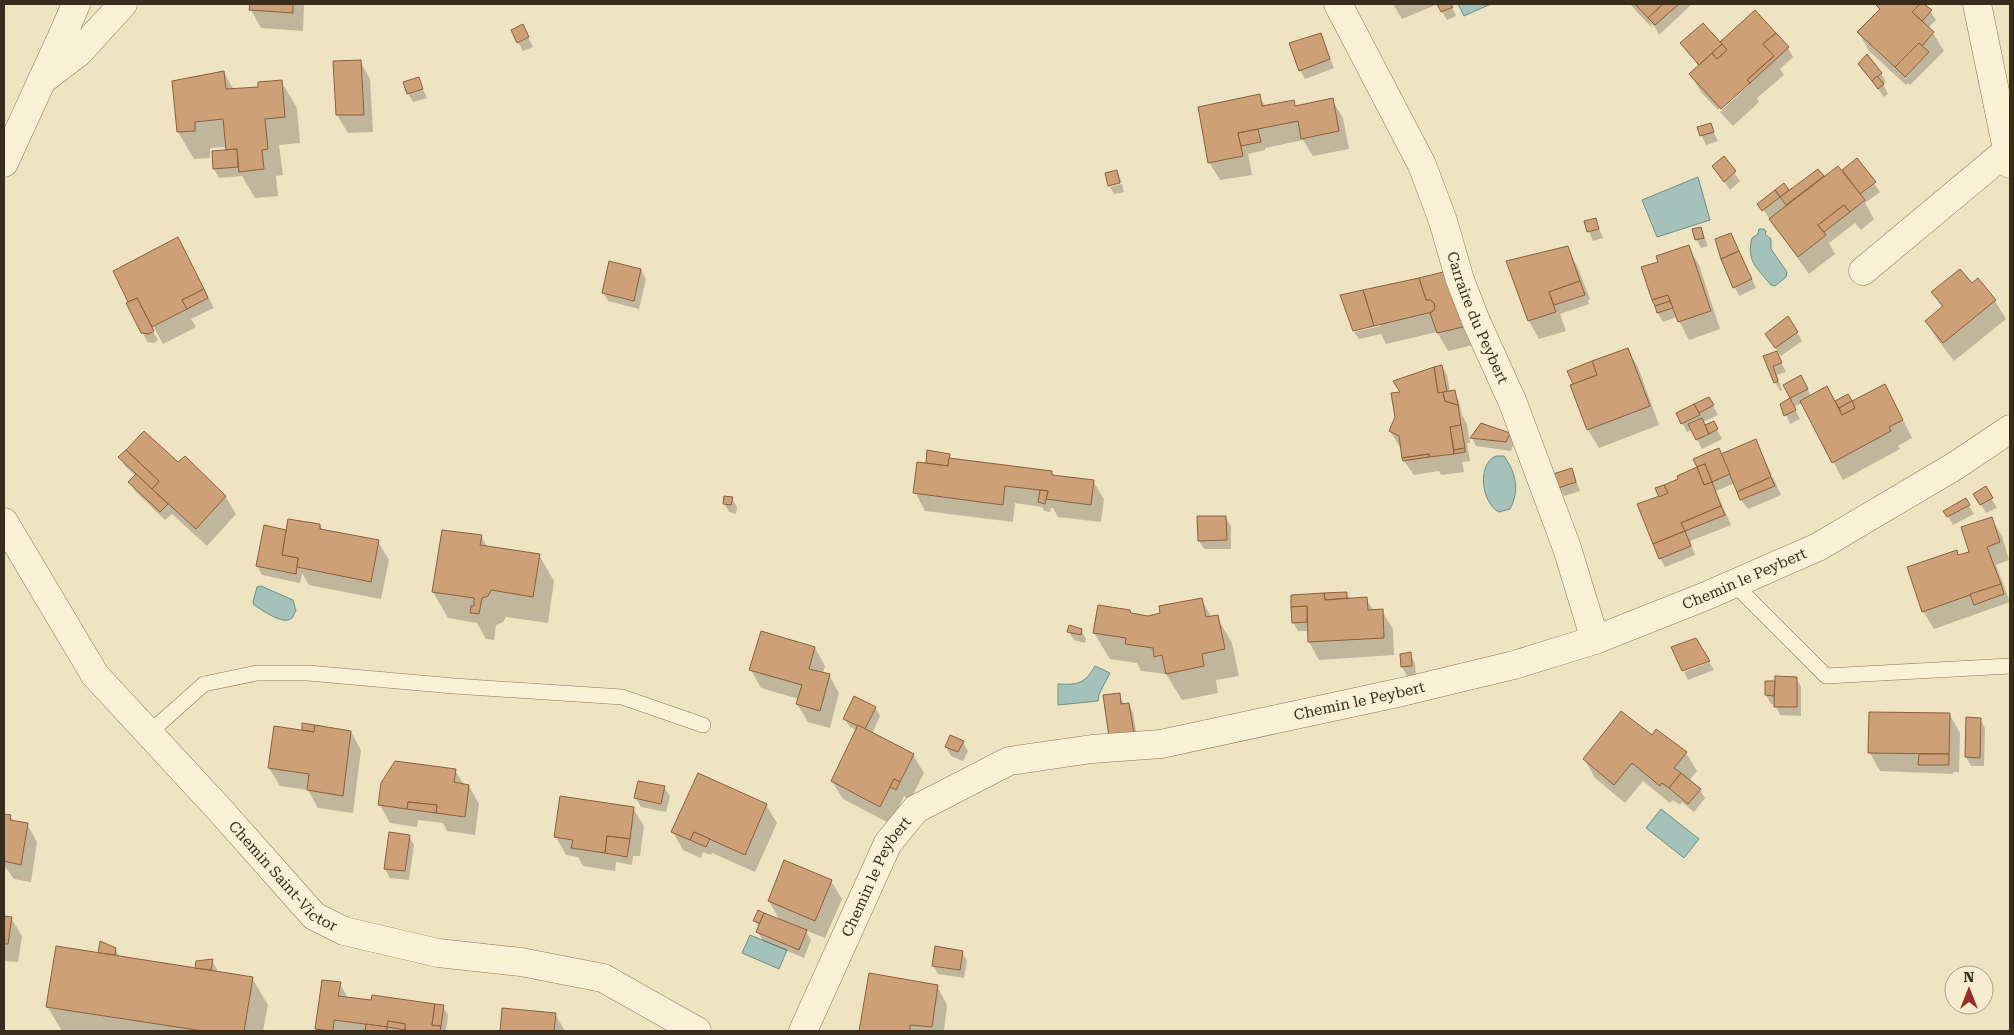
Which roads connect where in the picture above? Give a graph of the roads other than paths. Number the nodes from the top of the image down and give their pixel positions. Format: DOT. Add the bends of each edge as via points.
graph roads {
  1 [pos="67,4"];
  2 [pos="76,4"];
  3 [pos="123,4"];
  4 [pos="1338,4"];
  5 [pos="1977,4"];
  6 [pos="64,32"];
  7 [pos="41,81"];
  8 [pos="2009,158"];
  9 [pos="4,163"];
  10 [pos="1863,271"];
  11 [pos="2010,429"];
  12 [pos="4,522"];
  13 [pos="1734,584"];
  14 [pos="1595,640"];
  15 [pos="2010,666"];
  16 [pos="703,726"];
  17 [pos="148,733"];
  18 [pos="697,1031"];
  19 [pos="803,1031"];
  1 -- 6 [label="street"];
  2 -- 6 [label="street"];
  3 -- 7 [label="street" via="78,53"];
  4 -- 14 [label="street, Carraire du Peybert" via="1422,164 1463,288 1513,403 1567,548"];
  5 -- 8 [label="street"];
  6 -- 7 [label="street"];
  7 -- 9 [label="street"];
  8 -- 10 [label="street"];
  11 -- 13 [label="street, Chemin le Peybert" via="1955,466 1818,547"];
  12 -- 17 [label="street, Chemin Saint-Victor" via="95,676"];
  13 -- 14 [label="street, Chemin le Peybert"];
  13 -- 15 [label="lane" via="1826,676"];
  14 -- 19 [label="street, Chemin le Peybert" via="1514,665 1402,692 1161,744 1092,749 1009,761 916,809 888,843"];
  16 -- 17 [label="lane" via="622,697 308,673 257,673 204,684"];
  17 -- 18 [label="street, Chemin Saint-Victor" via="314,916 344,931 438,952 521,962 603,978"];
}
